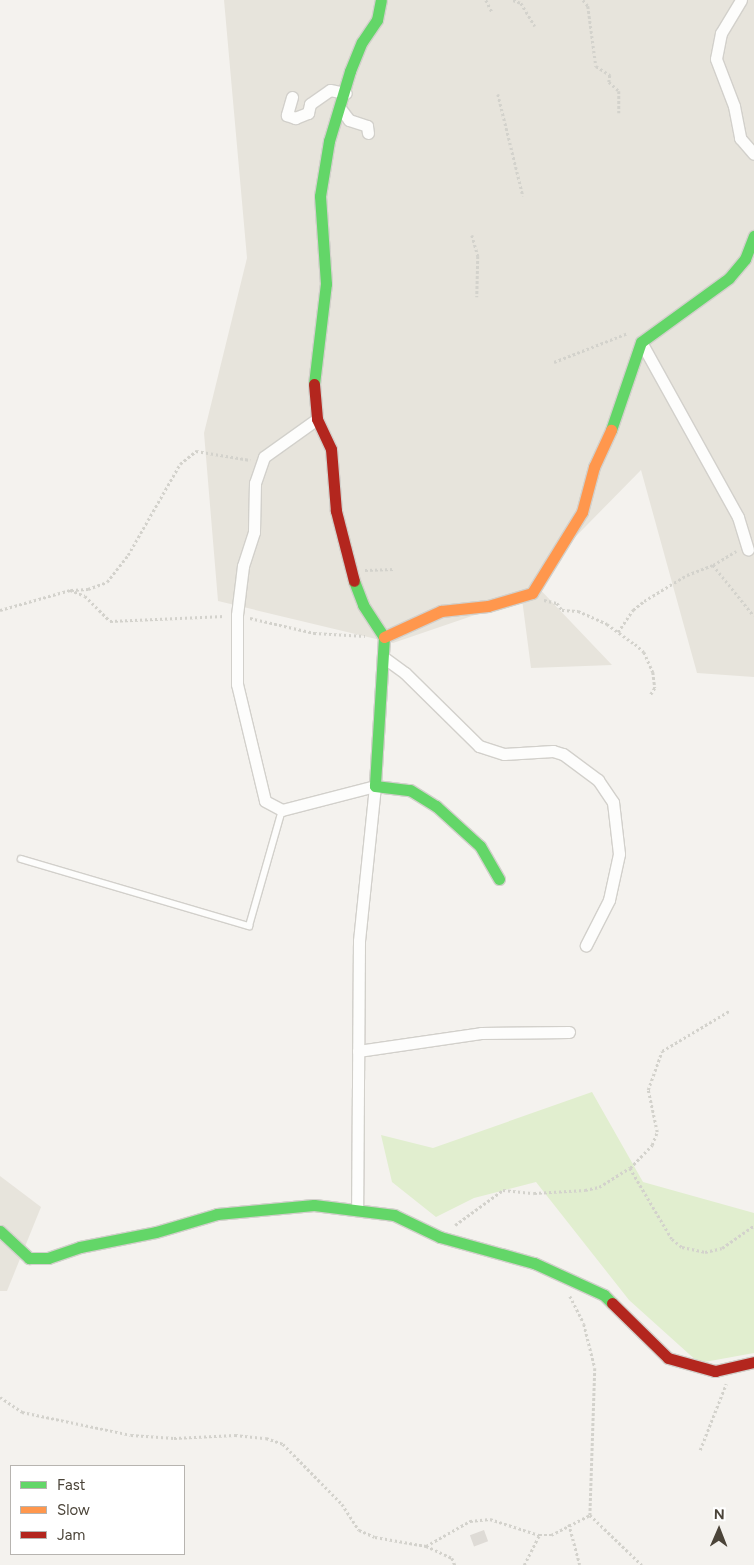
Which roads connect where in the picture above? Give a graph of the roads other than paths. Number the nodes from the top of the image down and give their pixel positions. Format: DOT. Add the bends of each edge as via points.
graph roads {
  1 [pos="381,0"];
  2 [pos="741,0"];
  3 [pos="346,93"];
  4 [pos="292,97"];
  5 [pos="340,108"];
  6 [pos="368,133"];
  7 [pos="754,154"];
  8 [pos="754,236"];
  9 [pos="641,342"];
  10 [pos="317,419"];
  11 [pos="748,549"];
  12 [pos="384,637"];
  13 [pos="383,657"];
  14 [pos="375,786"];
  15 [pos="282,810"];
  16 [pos="22,859"];
  17 [pos="499,879"];
  18 [pos="586,946"];
  19 [pos="569,1032"];
  20 [pos="358,1050"];
  21 [pos="357,1209"];
  22 [pos="0,1231"];
  23 [pos="754,1362"];
  1 -- 3 [label="street" via="377,20 362,42 350,71"];
  2 -- 7 [label="street" via="720,33 716,59 734,106 740,138"];
  3 -- 4 [label="street" via="330,90 310,104 308,113 294,118 287,115"];
  3 -- 5 [label="street"];
  5 -- 6 [label="street" via="349,120 366,126"];
  5 -- 10 [label="street" via="329,141 320,196 326,284 320,354 314,377"];
  8 -- 9 [label="street" via="745,259 729,278"];
  9 -- 11 [label="street" via="733,509"];
  9 -- 12 [label="street" via="582,512 534,590 488,606 441,611"];
  10 -- 12 [label="street" via="331,450 336,511 352,575 363,605"];
  10 -- 15 [label="street" via="262,462 255,483 254,532 243,566 237,615 237,684 248,740 265,801"];
  12 -- 13 [label="street"];
  13 -- 14 [label="street"];
  13 -- 18 [label="street" via="479,746 504,754 553,751 563,754 598,780 613,802 619,854 609,900"];
  14 -- 15 [label="street"];
  14 -- 17 [label="street" via="410,790 436,806 480,846"];
  14 -- 20 [label="street" via="358,942"];
  15 -- 16 [label="lane" via="249,926"];
  19 -- 20 [label="street" via="481,1033"];
  20 -- 21 [label="street"];
  21 -- 22 [label="street" via="314,1205 217,1214 156,1232 80,1247 48,1258 29,1258"];
  21 -- 23 [label="street" via="394,1214 440,1237 497,1251 558,1273 604,1295 668,1358 694,1367 729,1370"];
}
